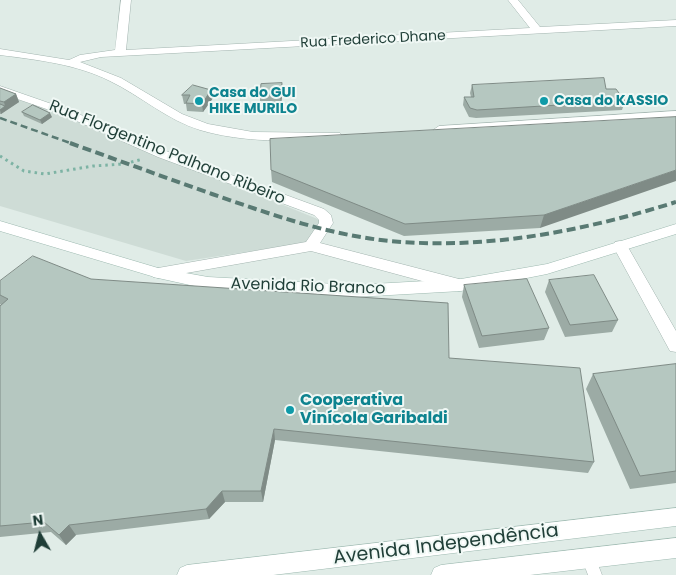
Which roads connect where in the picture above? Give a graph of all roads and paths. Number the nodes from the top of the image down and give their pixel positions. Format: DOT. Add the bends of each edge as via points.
graph roads {
  1 [pos="126,0"];
  2 [pos="513,0"];
  3 [pos="676,23"];
  4 [pos="538,31"];
  5 [pos="0,52"];
  6 [pos="120,53"];
  7 [pos="71,63"];
  8 [pos="0,89"];
  9 [pos="676,114"];
  10 [pos="426,131"];
  11 [pos="347,136"];
  12 [pos="0,156"];
  13 [pos="146,157"];
  14 [pos="0,226"];
  15 [pos="676,229"];
  16 [pos="311,246"];
  17 [pos="620,246"];
  18 [pos="158,273"];
  19 [pos="461,285"];
  20 [pos="676,346"];
  21 [pos="676,517"];
  22 [pos="676,548"];
  23 [pos="592,567"];
  24 [pos="187,575"];
  25 [pos="442,575"];
  1 -- 6 [label="street"];
  2 -- 4 [label="street"];
  3 -- 4 [label="street, Rua Frederico Dhane"];
  4 -- 6 [label="street, Rua Frederico Dhane"];
  5 -- 7 [label="street"];
  6 -- 7 [label="street, Rua Frederico Dhane" via="87,56"];
  7 -- 11 [label="street" via="116,80 174,115 204,127 259,136"];
  8 -- 16 [label="street, Rua Florgentino Palhano Ribeiro" via="319,212 326,218 326,223"];
  9 -- 10 [label="street"];
  12 -- 13 [label="path" via="14,168 48,174"];
  14 -- 18 [label="street, Avenida Rio Branco"];
  15 -- 17 [label="street, Avenida Rio Branco"];
  16 -- 18 [label="street"];
  16 -- 19 [label="street"];
  17 -- 19 [label="street, Avenida Rio Branco" via="547,268"];
  17 -- 20 [label="street"];
  18 -- 19 [label="street, Avenida Rio Branco" via="208,283 292,290 355,291"];
  21 -- 24 [label="street, Avenida Independência"];
  22 -- 23 [label="street, Avenida Independência"];
  23 -- 25 [label="street, Avenida Independência"];
}
